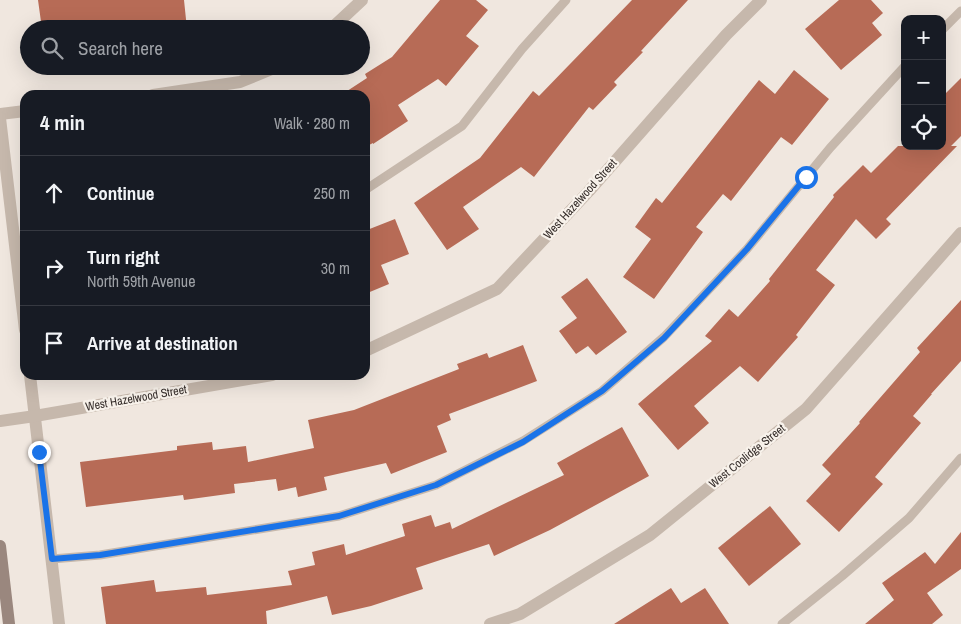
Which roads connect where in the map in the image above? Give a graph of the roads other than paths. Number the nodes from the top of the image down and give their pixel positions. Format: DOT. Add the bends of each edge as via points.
graph roads {
  1 [pos="362,0"];
  2 [pos="566,0"];
  3 [pos="761,0"];
  4 [pos="961,11"];
  5 [pos="341,20"];
  6 [pos="946,26"];
  7 [pos="901,70"];
  8 [pos="257,75"];
  9 [pos="186,90"];
  10 [pos="20,112"];
  11 [pos="0,116"];
  12 [pos="370,187"];
  13 [pos="961,234"];
  14 [pos="20,261"];
  15 [pos="370,349"];
  16 [pos="31,380"];
  17 [pos="243,380"];
  18 [pos="35,416"];
  19 [pos="0,421"];
  20 [pos="961,458"];
  21 [pos="0,546"];
  22 [pos="52,559"];
  23 [pos="9,624"];
  24 [pos="60,624"];
  25 [pos="490,624"];
  26 [pos="782,624"];
  1 -- 5 [label="street"];
  2 -- 12 [label="lane" via="522,49 462,126"];
  3 -- 15 [label="street, West Hazelwood Street" via="497,289"];
  4 -- 6 [label="lane"];
  7 -- 22 [label="lane" via="830,148 747,249 664,338 602,391 523,442 436,485 339,516 100,555"];
  8 -- 9 [label="street" via="240,82"];
  10 -- 11 [label="street"];
  11 -- 14 [label="street"];
  13 -- 25 [label="street, West Coolidge Street" via="806,409 650,535 520,614"];
  16 -- 18 [label="street"];
  17 -- 18 [label="street, West Hazelwood Street"];
  18 -- 19 [label="street, West Hazelwood Street"];
  18 -- 22 [label="street"];
  20 -- 26 [label="lane" via="909,518"];
  21 -- 23 [label="main road"];
  22 -- 24 [label="street"];
}
